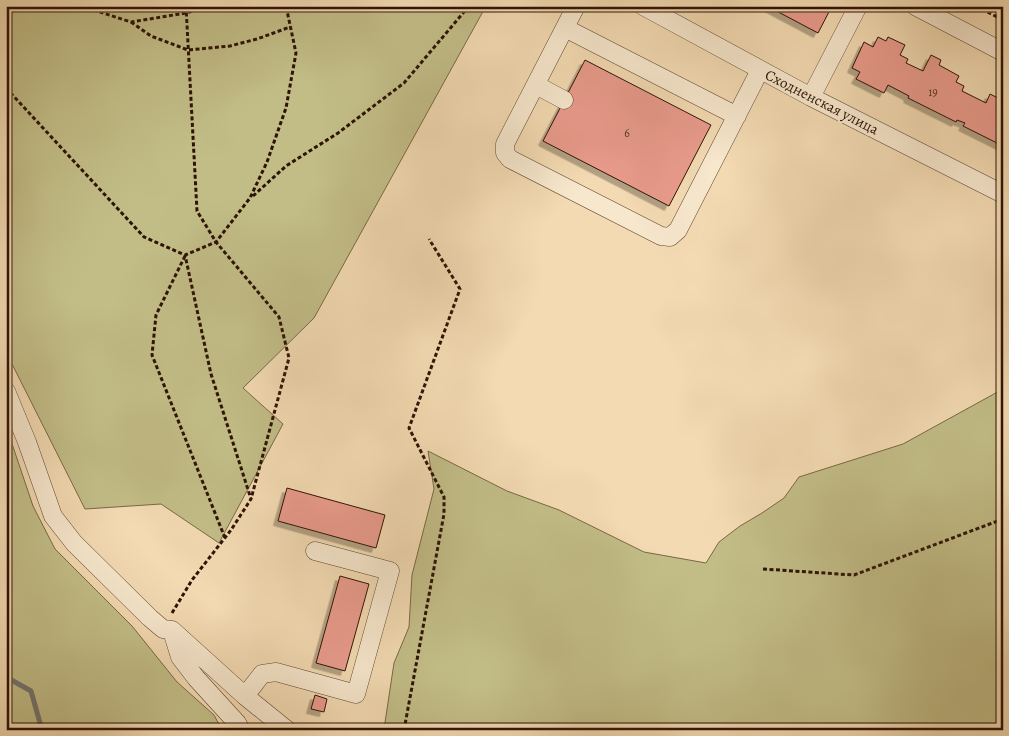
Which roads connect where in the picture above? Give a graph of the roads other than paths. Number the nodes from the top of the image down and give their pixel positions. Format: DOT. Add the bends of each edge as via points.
graph roads {
  1 [pos="576,6"];
  2 [pos="643,6"];
  3 [pos="858,6"];
  4 [pos="915,6"];
  5 [pos="565,28"];
  6 [pos="1003,52"];
  7 [pos="760,70"];
  8 [pos="536,85"];
  9 [pos="811,97"];
  10 [pos="564,100"];
  11 [pos="736,116"];
  12 [pos="1003,194"];
  13 [pos="6,391"];
  14 [pos="315,551"];
  15 [pos="168,629"];
  16 [pos="245,696"];
  17 [pos="241,730"];
  18 [pos="287,730"];
  1 -- 5 [label="street"];
  2 -- 7 [label="street, Сходненская улица"];
  3 -- 9 [label="street"];
  4 -- 6 [label="street"];
  5 -- 8 [label="street"];
  5 -- 11 [label="street"];
  7 -- 9 [label="street, Сходненская улица"];
  7 -- 11 [label="street"];
  8 -- 10 [label="street"];
  8 -- 11 [label="street" via="505,144 504,153 510,159 661,236 670,237 678,230"];
  9 -- 12 [label="street, Сходненская улица"];
  13 -- 15 [label="street" via="53,516 80,549 150,618"];
  14 -- 16 [label="street" via="390,571 356,694 276,672 262,674"];
  15 -- 16 [label="street"];
  15 -- 17 [label="street" via="180,657"];
  16 -- 18 [label="street"];
}
